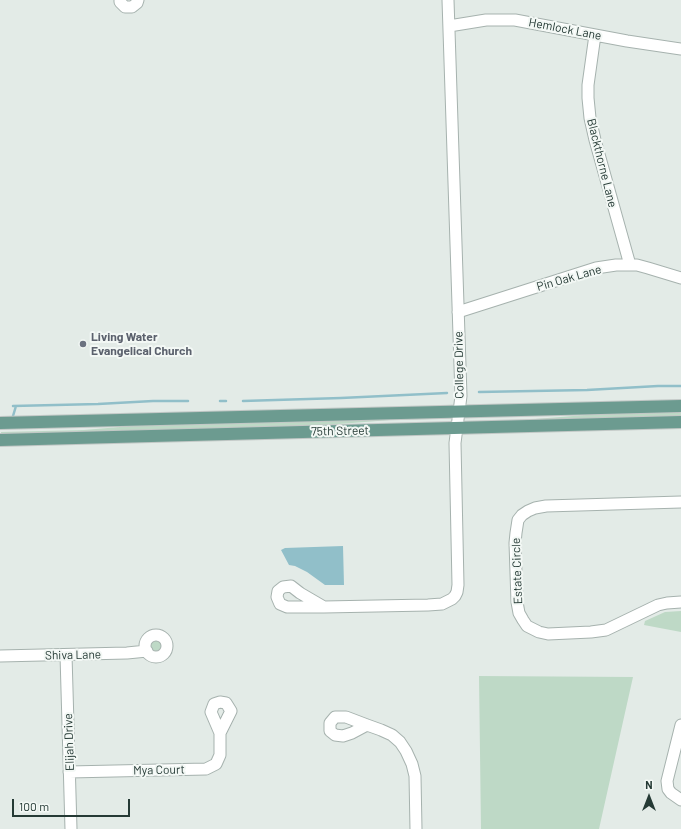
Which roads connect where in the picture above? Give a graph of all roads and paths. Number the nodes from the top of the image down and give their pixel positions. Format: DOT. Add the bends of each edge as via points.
graph roads {
  1 [pos="120,0"];
  2 [pos="138,0"];
  3 [pos="448,0"];
  4 [pos="449,26"];
  5 [pos="595,36"];
  6 [pos="681,49"];
  7 [pos="630,265"];
  8 [pos="681,278"];
  9 [pos="458,312"];
  10 [pos="681,406"];
  11 [pos="459,412"];
  12 [pos="681,422"];
  13 [pos="0,423"];
  14 [pos="457,428"];
  15 [pos="0,440"];
  16 [pos="681,502"];
  17 [pos="681,602"];
  18 [pos="324,606"];
  19 [pos="147,651"];
  20 [pos="66,655"];
  21 [pos="0,656"];
  22 [pos="367,725"];
  23 [pos="681,725"];
  24 [pos="220,733"];
  25 [pos="69,772"];
  26 [pos="681,800"];
  27 [pos="71,829"];
  28 [pos="416,829"];
  1 -- 2 [label="street" via="125,6 132,7"];
  3 -- 4 [label="street, College Drive"];
  4 -- 5 [label="street, Hemlock Lane" via="486,20 506,20"];
  4 -- 9 [label="street, College Drive"];
  5 -- 6 [label="street, Hemlock Lane"];
  5 -- 7 [label="street, Blackthorne Lane" via="588,85 590,118"];
  7 -- 8 [label="street, Pin Oak Lane"];
  7 -- 9 [label="street, Pin Oak Lane" via="596,268"];
  9 -- 11 [label="street, College Drive" via="461,396"];
  10 -- 11 [label="main road, 75th Street"];
  11 -- 13 [label="main road, 75th Street"];
  11 -- 14 [label="street, College Drive"];
  12 -- 14 [label="main road, 75th Street"];
  14 -- 15 [label="main road, 75th Street"];
  14 -- 18 [label="street, College Drive" via="455,443 458,585 455,596 442,604"];
  16 -- 17 [label="street, Estate Circle" via="534,508 518,520 515,543 519,613 528,626 539,632 548,634 606,630 658,605"];
  19 -- 20 [label="street, Shiva Lane"];
  20 -- 21 [label="street, Shiva Lane"];
  20 -- 25 [label="street, Elijah Drive"];
  22 -- 28 [label="street" via="392,735 411,759 415,776"];
  23 -- 26 [label="street" via="667,781 668,789"];
  24 -- 25 [label="street, Mya Court" via="220,755 216,764 206,769"];
  25 -- 27 [label="street, Elijah Drive"];
}
